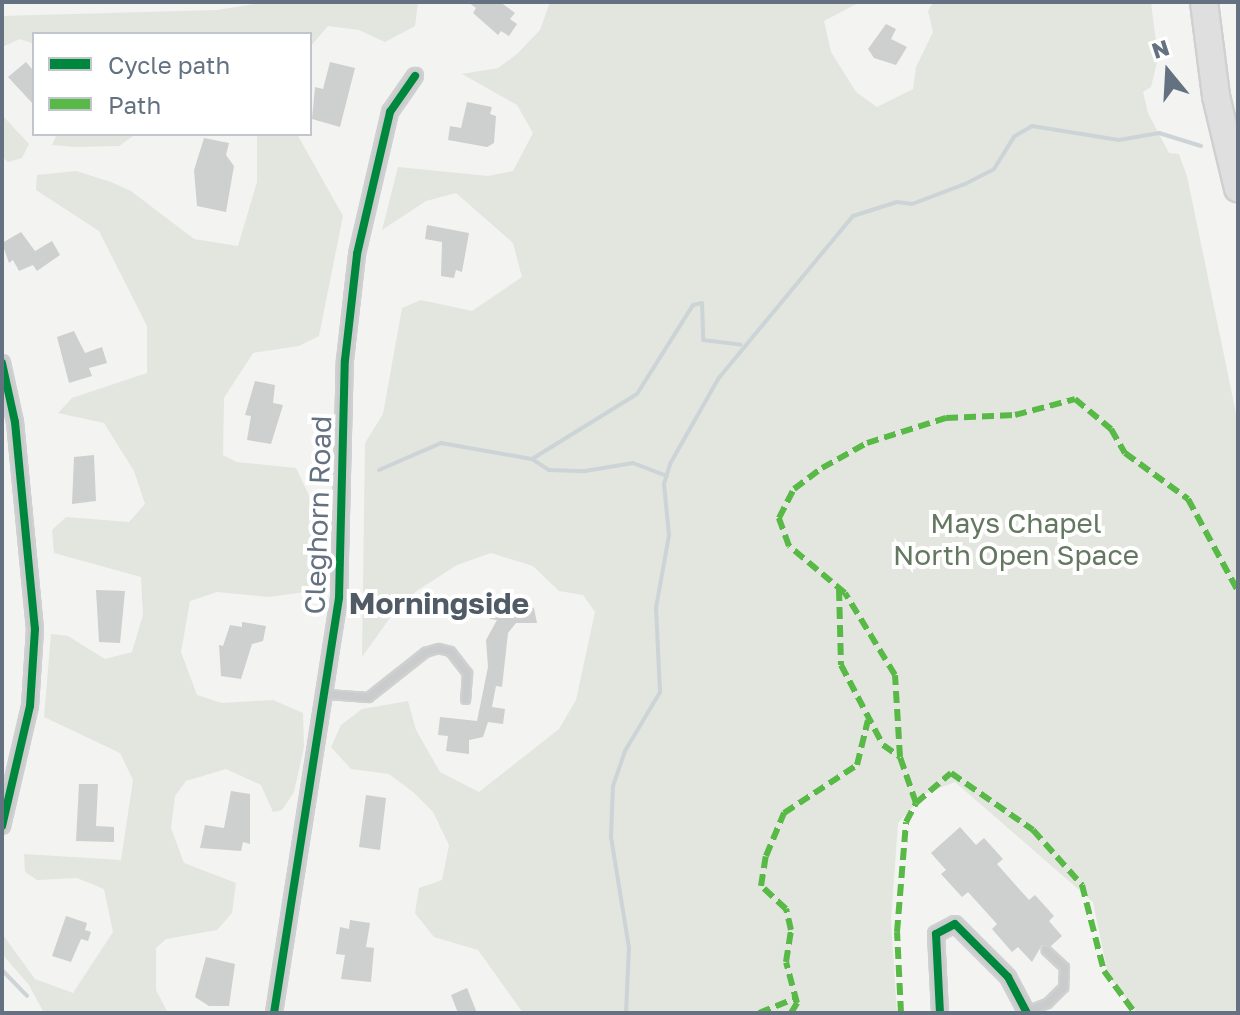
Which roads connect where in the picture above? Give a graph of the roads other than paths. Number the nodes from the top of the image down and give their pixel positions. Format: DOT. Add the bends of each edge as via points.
graph roads {
  1 [pos="1204,2"];
  2 [pos="415,76"];
  3 [pos="1238,188"];
  4 [pos="2,363"];
  5 [pos="327,694"];
  6 [pos="465,699"];
  7 [pos="2,826"];
  8 [pos="1046,950"];
  9 [pos="1027,1012"];
  10 [pos="274,1013"];
  11 [pos="940,1013"];
  1 -- 3 [label="highway" via="1216,96"];
  2 -- 5 [label="street, Cleghorn Road" via="390,112 356,263 345,360 339,598"];
  4 -- 7 [label="street" via="15,422 35,629 30,706"];
  5 -- 6 [label="lane" via="368,697 425,652 438,648 450,651 467,673"];
  5 -- 10 [label="street, Cleghorn Road"];
  8 -- 9 [label="lane" via="1064,967 1063,987 1047,1003"];
  9 -- 11 [label="street" via="1008,977 955,924 936,934"];
}
